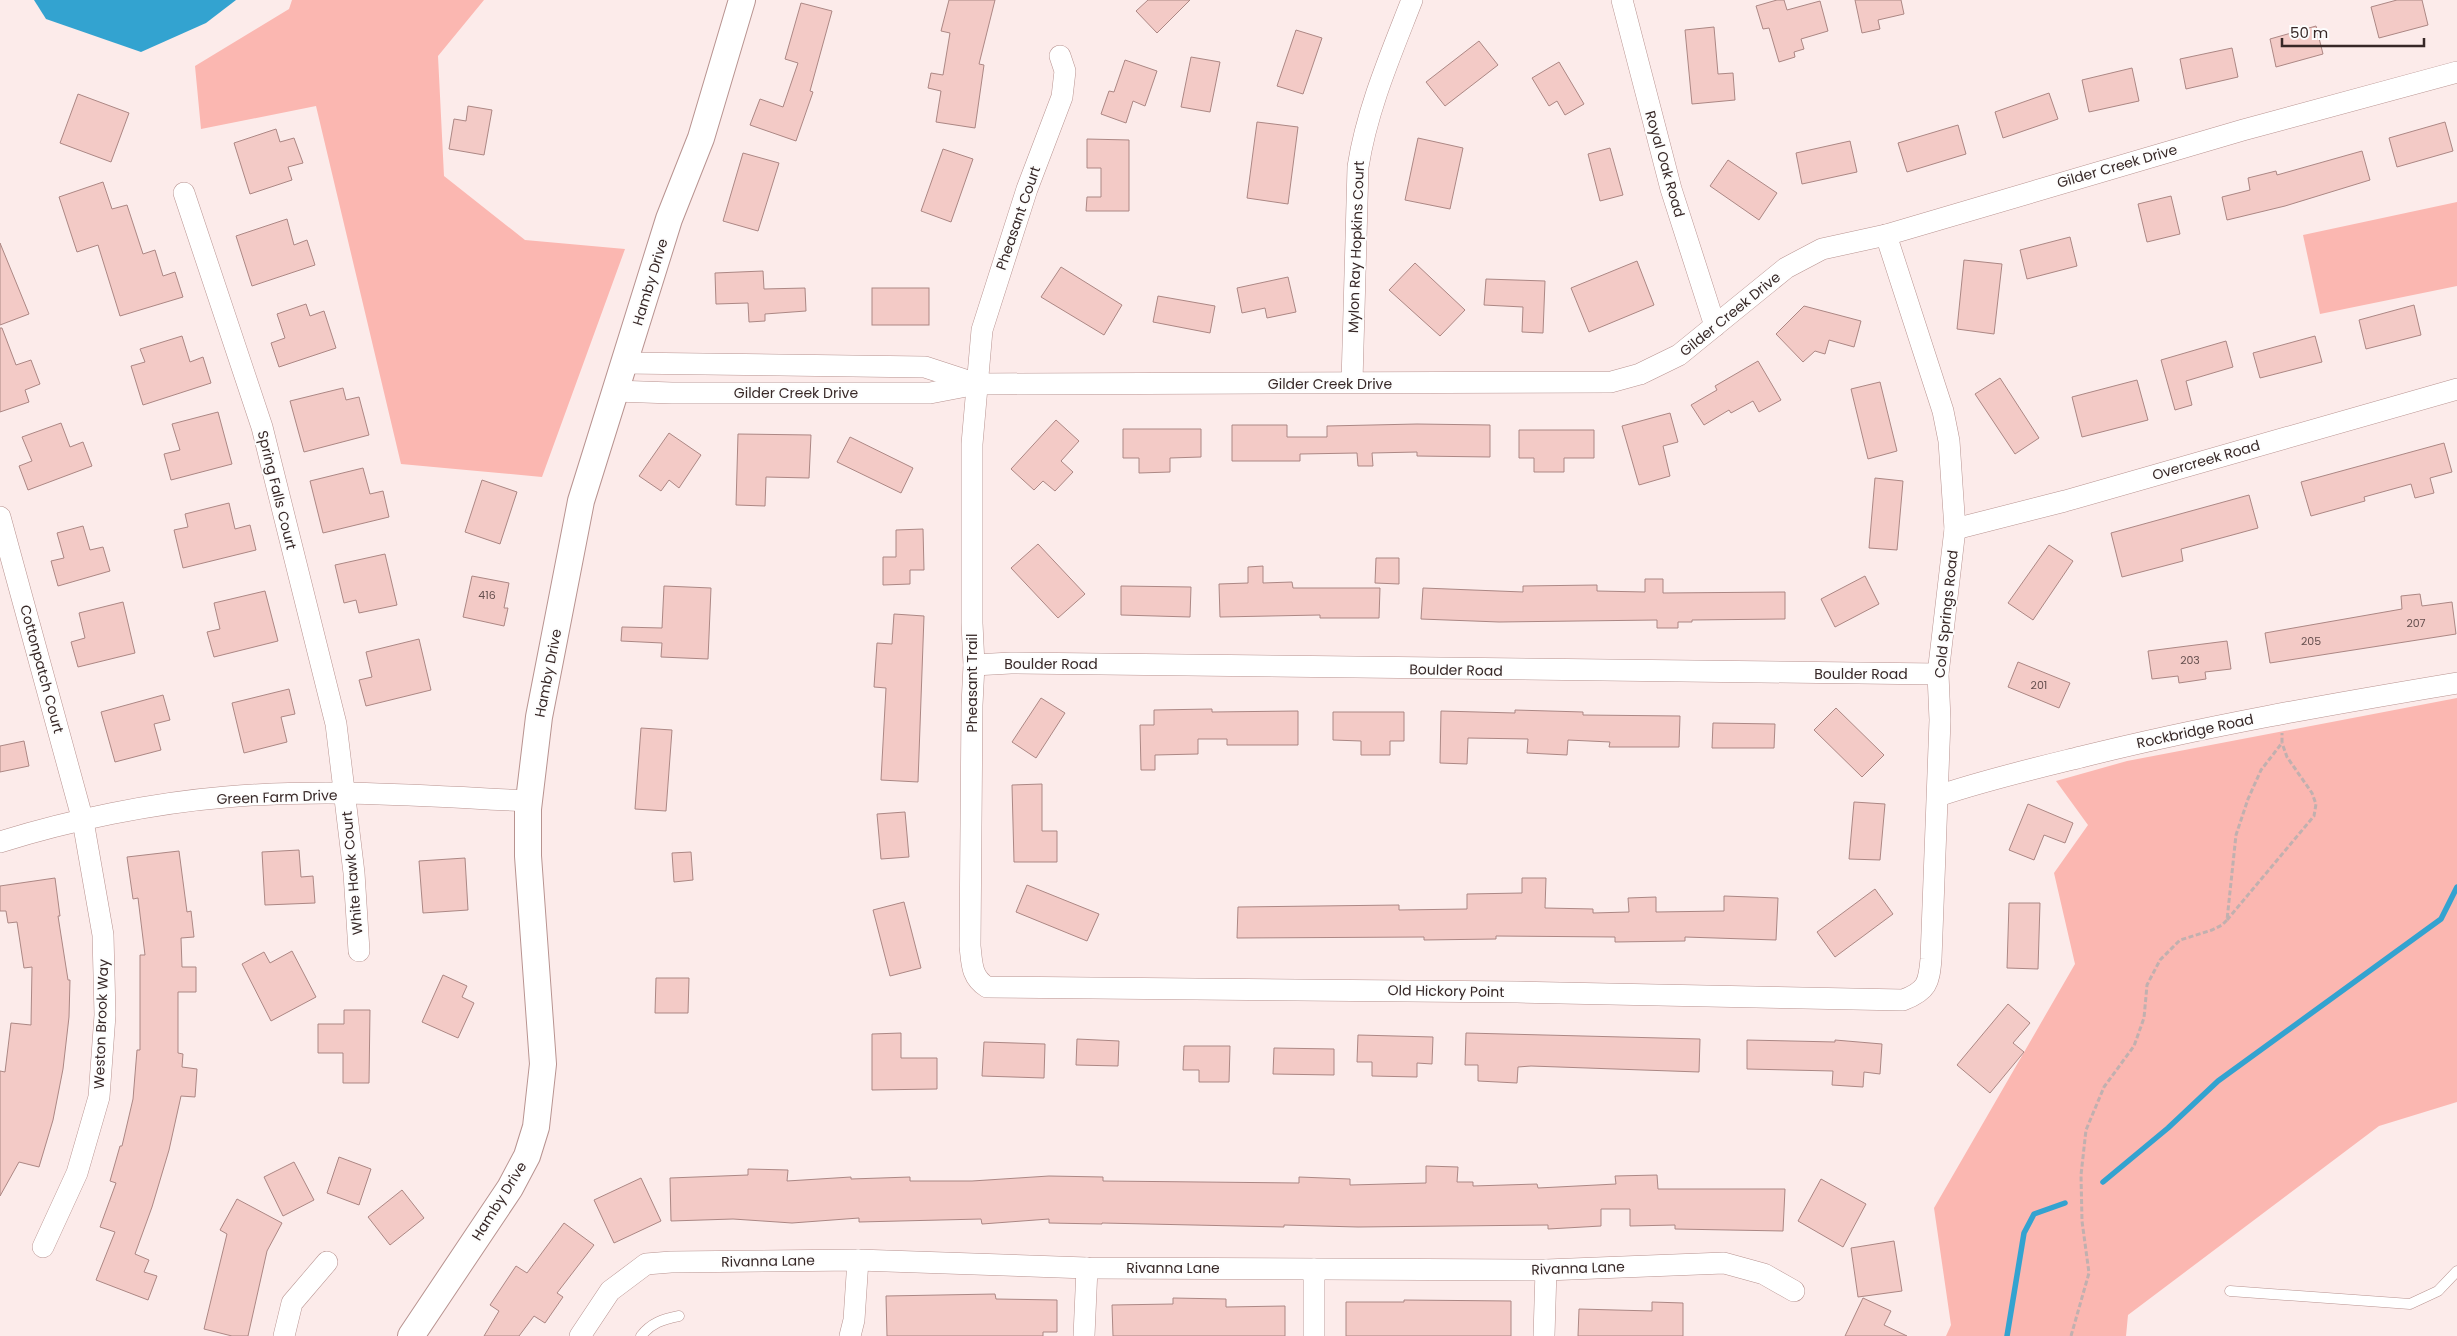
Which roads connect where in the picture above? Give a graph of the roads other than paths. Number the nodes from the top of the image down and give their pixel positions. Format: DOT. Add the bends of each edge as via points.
graph roads {
  1 [pos="742,0"];
  2 [pos="1412,0"];
  3 [pos="1622,0"];
  4 [pos="1060,56"];
  5 [pos="2457,72"];
  6 [pos="184,192"];
  7 [pos="1886,235"];
  8 [pos="1715,326"];
  9 [pos="624,363"];
  10 [pos="1352,382"];
  11 [pos="977,384"];
  12 [pos="2457,389"];
  13 [pos="615,390"];
  14 [pos="0,517"];
  15 [pos="1955,529"];
  16 [pos="974,665"];
  17 [pos="1938,674"];
  18 [pos="2457,683"];
  19 [pos="346,795"];
  20 [pos="1938,796"];
  21 [pos="528,801"];
  22 [pos="83,821"];
  23 [pos="0,842"];
  24 [pos="359,951"];
  25 [pos="977,981"];
  26 [pos="1914,996"];
  27 [pos="43,1247"];
  28 [pos="858,1260"];
  29 [pos="327,1262"];
  30 [pos="1087,1268"];
  31 [pos="1314,1269"];
  32 [pos="1546,1270"];
  33 [pos="2457,1270"];
  34 [pos="1794,1291"];
  35 [pos="2230,1291"];
  36 [pos="679,1316"];
  37 [pos="284,1336"];
  38 [pos="411,1336"];
  39 [pos="581,1336"];
  40 [pos="641,1336"];
  41 [pos="850,1336"];
  42 [pos="1084,1336"];
  43 [pos="1314,1336"];
  44 [pos="1544,1336"];
  1 -- 9 [label="street, Hamby Drive" via="701,138 669,219"];
  2 -- 10 [label="street, Mylon Ray Hopkins Court" via="1373,102 1360,158 1356,189"];
  3 -- 8 [label="street, Royal Oak Road" via="1671,189"];
  4 -- 11 [label="street, Pheasant Court" via="1064,71 1062,97 1027,189 982,330"];
  5 -- 7 [label="street, Gilder Creek Drive" via="2243,130"];
  6 -- 19 [label="street, Spring Falls Court" via="262,427 336,724"];
  7 -- 8 [label="street, Gilder Creek Drive" via="1837,244 1804,257"];
  7 -- 15 [label="street, Cold Springs Road" via="1943,411 1949,441"];
  8 -- 10 [label="street, Gilder Creek Drive" via="1668,362 1611,382"];
  9 -- 11 [label="street, Gilder Creek Drive" via="925,367"];
  9 -- 13 [label="street, Hamby Drive"];
  10 -- 11 [label="street, Gilder Creek Drive"];
  11 -- 13 [label="street, Gilder Creek Drive" via="930,393"];
  11 -- 16 [label="street, Pheasant Trail" via="972,444"];
  12 -- 15 [label="street, Overcreek Road" via="2065,501"];
  13 -- 21 [label="street, Hamby Drive" via="581,500 539,717"];
  14 -- 22 [label="street, Cottonpatch Court"];
  15 -- 17 [label="street, Cold Springs Road"];
  16 -- 17 [label="street, Boulder Road"];
  16 -- 25 [label="street, Pheasant Trail" via="970,946"];
  17 -- 20 [label="street, Cold Springs Road"];
  18 -- 20 [label="street, Rockbridge Road" via="2280,713 2151,740 1981,781"];
  19 -- 21 [label="street, Green Farm Drive"];
  19 -- 22 [label="street, Green Farm Drive" via="225,797 118,812"];
  19 -- 24 [label="street, White Hawk Court"];
  20 -- 26 [label="street, Cold Springs Road" via="1930,975 1923,990"];
  21 -- 38 [label="street, Hamby Drive" via="528,856 543,1064 536,1126 527,1156 510,1188"];
  22 -- 23 [label="street, Green Farm Drive"];
  22 -- 27 [label="street, Weston Brook Way" via="103,935 104,1015 99,1097 77,1173"];
  25 -- 26 [label="street, Old Hickory Point" via="987,986 1903,1000"];
  28 -- 30 [label="street, Rivanna Lane"];
  28 -- 39 [label="street, Rivanna Lane" via="646,1264 610,1291"];
  28 -- 41 [label="street"];
  29 -- 37 [label="street" via="292,1303"];
  30 -- 31 [label="street, Rivanna Lane"];
  30 -- 42 [label="street"];
  31 -- 32 [label="street, Rivanna Lane"];
  31 -- 43 [label="street"];
  32 -- 34 [label="street, Rivanna Lane" via="1724,1263 1764,1274"];
  32 -- 44 [label="street"];
  33 -- 35 [label="lane" via="2438,1291 2410,1304"];
  36 -- 40 [label="lane" via="663,1319"];
}
